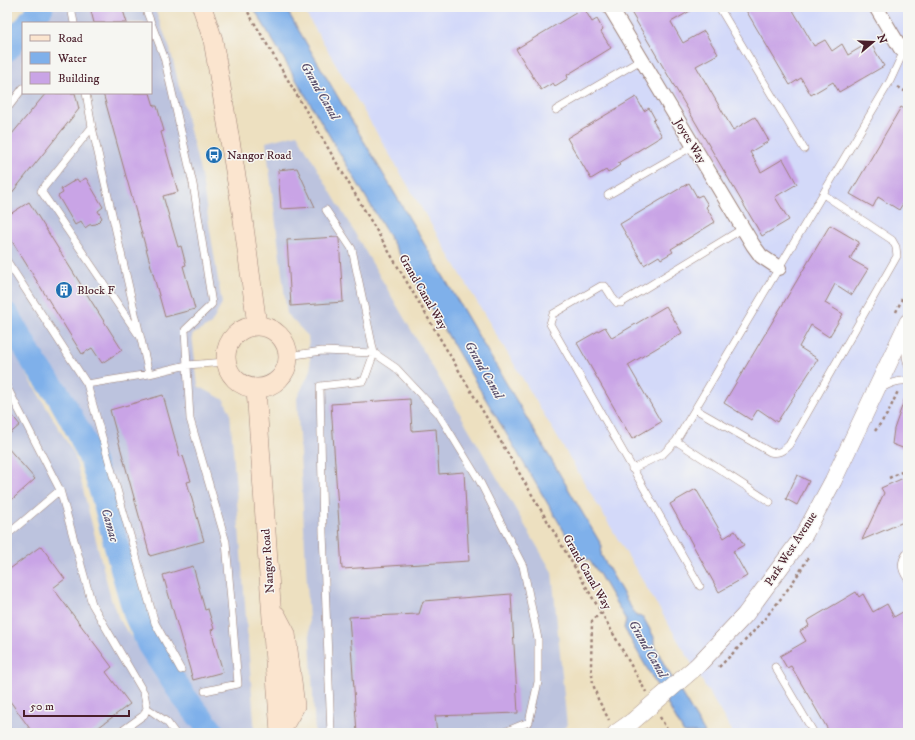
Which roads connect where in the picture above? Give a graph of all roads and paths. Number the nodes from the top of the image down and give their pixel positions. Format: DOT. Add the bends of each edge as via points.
graph roads {
  1 [pos="71,7"];
  2 [pos="145,7"];
  3 [pos="202,7"];
  4 [pos="245,7"];
  5 [pos="610,7"];
  6 [pos="719,7"];
  7 [pos="876,7"];
  8 [pos="74,22"];
  9 [pos="151,22"];
  10 [pos="152,25"];
  11 [pos="900,49"];
  12 [pos="642,60"];
  13 [pos="22,89"];
  14 [pos="86,94"];
  15 [pos="7,109"];
  16 [pos="556,110"];
  17 [pos="92,127"];
  18 [pos="693,146"];
  19 [pos="804,149"];
  20 [pos="823,194"];
  21 [pos="608,195"];
  22 [pos="326,210"];
  23 [pos="742,229"];
  24 [pos="7,261"];
  25 [pos="778,268"];
  26 [pos="908,286"];
  27 [pos="903,320"];
  28 [pos="257,325"];
  29 [pos="141,338"];
  30 [pos="374,354"];
  31 [pos="288,356"];
  32 [pos="226,362"];
  33 [pos="908,365"];
  34 [pos="187,366"];
  35 [pos="149,374"];
  36 [pos="908,381"];
  37 [pos="87,384"];
  38 [pos="7,387"];
  39 [pos="256,389"];
  40 [pos="875,392"];
  41 [pos="695,409"];
  42 [pos="676,441"];
  43 [pos="632,469"];
  44 [pos="908,469"];
  45 [pos="889,478"];
  46 [pos="60,490"];
  47 [pos="770,502"];
  48 [pos="7,535"];
  49 [pos="908,552"];
  50 [pos="908,579"];
  51 [pos="700,586"];
  52 [pos="601,612"];
  53 [pos="775,667"];
  54 [pos="181,670"];
  55 [pos="205,691"];
  56 [pos="646,693"];
  57 [pos="147,708"];
  58 [pos="658,713"];
  59 [pos="613,727"];
  60 [pos="7,730"];
  61 [pos="9,733"];
  62 [pos="119,733"];
  63 [pos="175,733"];
  64 [pos="280,733"];
  65 [pos="331,733"];
  66 [pos="502,733"];
  67 [pos="669,733"];
  68 [pos="814,733"];
  1 -- 8 [label="lane"];
  2 -- 9 [label="lane"];
  3 -- 28 [label="main road" via="213,40 242,212"];
  4 -- 52 [label="path, Grand Canal Way"];
  5 -- 12 [label="street, Joyce Way"];
  6 -- 19 [label="lane"];
  7 -- 11 [label="street"];
  10 -- 34 [label="lane" via="164,57 193,184 212,304 184,330"];
  11 -- 20 [label="lane" via="902,55 890,81"];
  12 -- 16 [label="lane"];
  12 -- 18 [label="street, Joyce Way"];
  13 -- 15 [label="lane"];
  14 -- 17 [label="lane"];
  17 -- 29 [label="lane"];
  17 -- 29 [label="lane" via="41,191"];
  18 -- 21 [label="lane"];
  18 -- 23 [label="street, Joyce Way"];
  20 -- 25 [label="lane"];
  20 -- 41 [label="lane" via="892,240 897,256 789,445 785,450 775,454"];
  22 -- 30 [label="lane" via="352,249"];
  23 -- 25 [label="street, Joyce Way" via="762,256"];
  23 -- 43 [label="lane" via="621,303 617,303 605,286 601,286 553,314 551,318 552,331"];
  24 -- 37 [label="lane"];
  25 -- 41 [label="lane"];
  26 -- 27 [label="path"];
  27 -- 33 [label="lane"];
  27 -- 40 [label="street, Park West Avenue"];
  28 -- 31 [label="main road" via="275,331 287,347"];
  28 -- 32 [label="main road" via="237,332 226,351"];
  29 -- 35 [label="lane"];
  30 -- 31 [label="lane" via="322,351"];
  30 -- 65 [label="lane" via="364,381 320,386"];
  30 -- 66 [label="lane" via="396,368 438,413 479,480 523,566 538,639 538,682 530,722"];
  31 -- 39 [label="main road" via="282,376 275,383"];
  32 -- 34 [label="lane"];
  32 -- 39 [label="main road" via="229,372 236,381"];
  34 -- 35 [label="lane"];
  34 -- 55 [label="lane" via="190,419 226,542 238,684"];
  35 -- 37 [label="lane"];
  36 -- 40 [label="lane" via="901,380"];
  37 -- 54 [label="lane" via="155,623"];
  38 -- 46 [label="lane"];
  39 -- 64 [label="main road, Nangor Road" via="271,607 286,634 295,706"];
  40 -- 59 [label="street, Park West Avenue, bridge" via="804,535 745,615 697,666 633,721"];
  41 -- 42 [label="lane"];
  42 -- 43 [label="lane" via="663,454"];
  42 -- 47 [label="lane"];
  43 -- 51 [label="lane"];
  44 -- 45 [label="path"];
  46 -- 48 [label="lane"];
  46 -- 57 [label="lane" via="92,604 144,693"];
  49 -- 50 [label="lane" via="904,557 902,569"];
  52 -- 56 [label="path, Grand Canal Way"];
  52 -- 59 [label="path" via="592,622 592,684"];
  53 -- 68 [label="lane"];
  57 -- 62 [label="lane" via="144,715"];
  57 -- 63 [label="lane" via="167,722"];
  58 -- 67 [label="path"];
  60 -- 61 [label="lane"];
}
